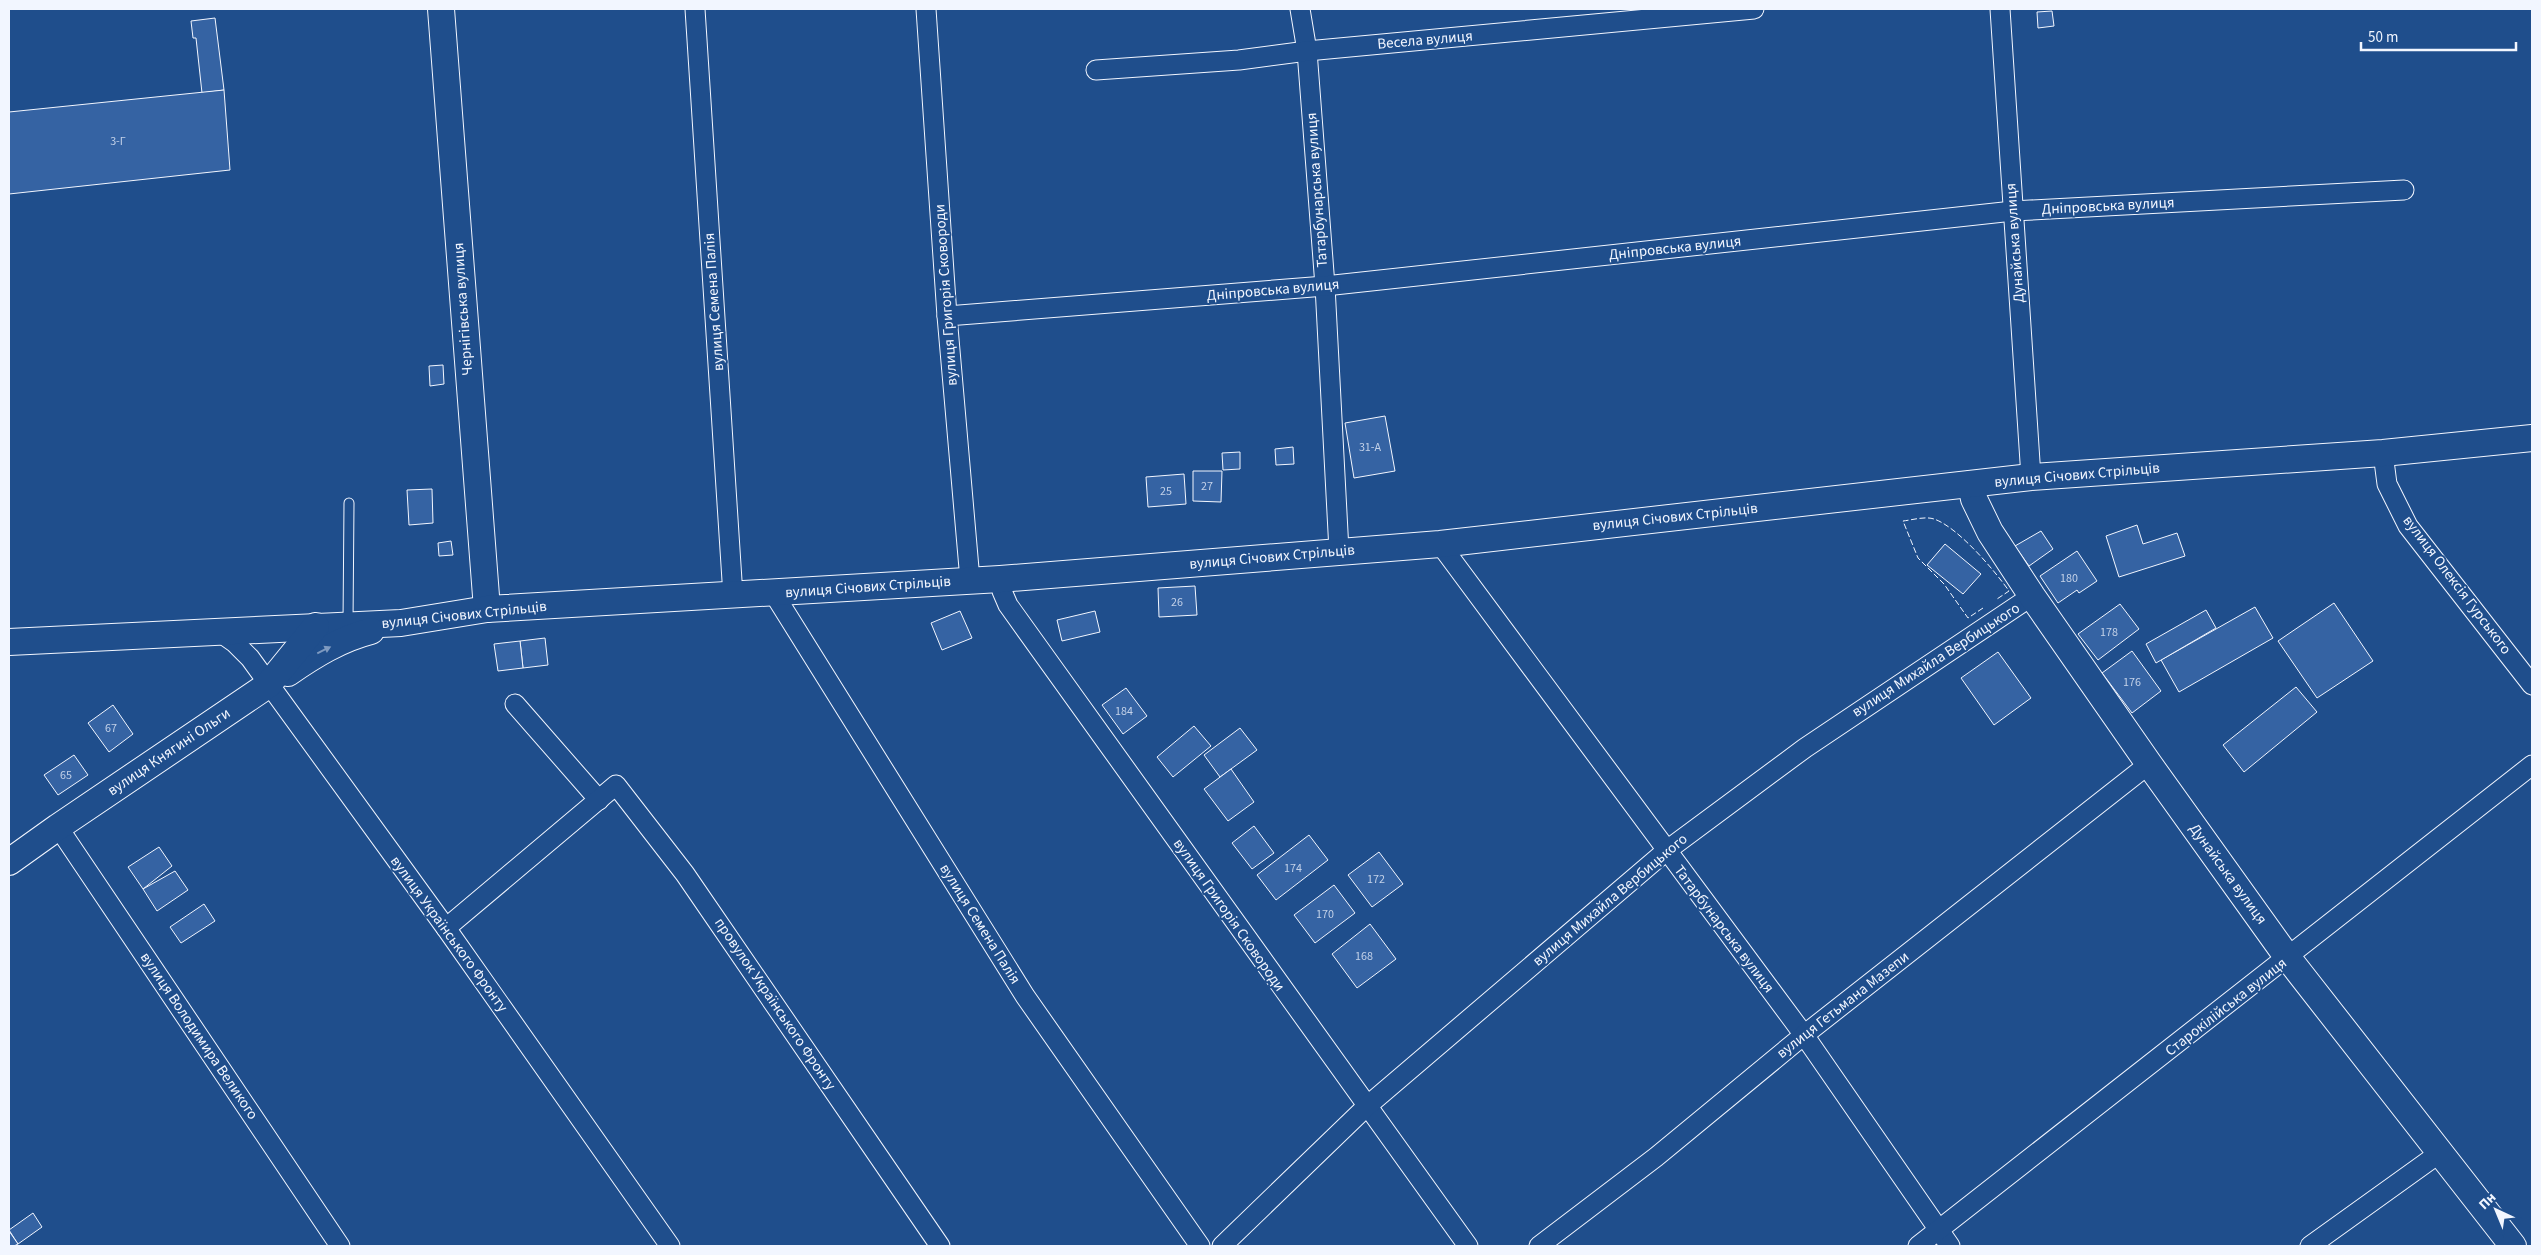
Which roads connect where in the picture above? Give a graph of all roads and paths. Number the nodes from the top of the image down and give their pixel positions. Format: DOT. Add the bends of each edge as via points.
graph roads {
  1 [pos="441,9"];
  2 [pos="695,9"];
  3 [pos="926,9"];
  4 [pos="1300,9"];
  5 [pos="1754,9"];
  6 [pos="2000,9"];
  7 [pos="1307,51"];
  8 [pos="1096,70"];
  9 [pos="2404,190"];
  10 [pos="2013,211"];
  11 [pos="1324,286"];
  12 [pos="947,316"];
  13 [pos="2532,438"];
  14 [pos="2383,453"];
  15 [pos="2031,477"];
  16 [pos="1972,484"];
  17 [pos="349,503"];
  18 [pos="1440,544"];
  19 [pos="1338,551"];
  20 [pos="1000,578"];
  21 [pos="970,580"];
  22 [pos="774,594"];
  23 [pos="733,596"];
  24 [pos="2032,596"];
  25 [pos="487,609"];
  26 [pos="401,623"];
  27 [pos="348,624"];
  28 [pos="316,626"];
  29 [pos="218,631"];
  30 [pos="9,642"];
  31 [pos="268,685"];
  32 [pos="2532,685"];
  33 [pos="515,704"];
  34 [pos="2149,764"];
  35 [pos="2532,765"];
  36 [pos="599,800"];
  37 [pos="58,827"];
  38 [pos="1666,851"];
  39 [pos="9,862"];
  40 [pos="446,928"];
  41 [pos="2288,958"];
  42 [pos="1804,1035"];
  43 [pos="1366,1108"];
  44 [pos="2441,1152"];
  45 [pos="1938,1231"];
  46 [pos="340,1246"];
  47 [pos="670,1246"];
  48 [pos="940,1246"];
  49 [pos="1200,1246"];
  50 [pos="1222,1246"];
  51 [pos="1468,1246"];
  52 [pos="1539,1246"];
  53 [pos="1918,1246"];
  54 [pos="1950,1246"];
  55 [pos="2310,1246"];
  56 [pos="2513,1246"];
  1 -- 25 [label="main road, Чернігівська вулиця"];
  2 -- 23 [label="street, вулиця Семена Палія"];
  3 -- 12 [label="street, вулиця Григорія Сковороди"];
  4 -- 7 [label="street, Татарбунарська вулиця"];
  5 -- 7 [label="street, Весела вулиця"];
  6 -- 10 [label="street, Дунайська вулиця"];
  7 -- 8 [label="street, Весела вулиця" via="1239,60"];
  7 -- 11 [label="street, Татарбунарська вулиця"];
  9 -- 10 [label="street, Дніпровська вулиця"];
  10 -- 11 [label="street, Дніпровська вулиця"];
  10 -- 15 [label="street, Дунайська вулиця"];
  11 -- 12 [label="street, Дніпровська вулиця"];
  11 -- 19 [label="street, Татарбунарська вулиця"];
  12 -- 21 [label="street, вулиця Григорія Сковороди"];
  13 -- 14 [label="main road, вулиця Січових Стрільців"];
  14 -- 15 [label="main road, вулиця Січових Стрільців"];
  14 -- 32 [label="street, вулиця Олексія Гурського" via="2387,484 2408,526"];
  15 -- 16 [label="main road, вулиця Січових Стрільців"];
  16 -- 18 [label="main road, вулиця Січових Стрільців"];
  16 -- 24 [label="main road, Дунайська вулиця" via="1974,499 1990,532"];
  17 -- 27 [label="lane"];
  18 -- 19 [label="main road, вулиця Січових Стрільців"];
  18 -- 38 [label="street, Татарбунарська вулиця"];
  19 -- 20 [label="main road, вулиця Січових Стрільців"];
  20 -- 21 [label="main road, вулиця Січових Стрільців"];
  20 -- 43 [label="street, вулиця Григорія Сковороди" via="1008,605"];
  21 -- 22 [label="main road, вулиця Січових Стрільців"];
  22 -- 23 [label="main road, вулиця Січових Стрільців"];
  22 -- 49 [label="street, вулиця Семена Палія" via="1025,996"];
  23 -- 25 [label="main road, вулиця Січових Стрільців"];
  24 -- 34 [label="main road, Дунайська вулиця"];
  24 -- 38 [label="street, вулиця Михайла Вербицького" via="1805,748"];
  25 -- 26 [label="main road, вулиця Січових Стрільців"];
  26 -- 27 [label="main road, вулиця Січових Стрільців"];
  31 -- 26 [label="main road, one-way" via="352,636"];
  27 -- 28 [label="main road, вулиця Січових Стрільців"];
  28 -- 29 [label="main road, вулиця Січових Стрільців"];
  28 -- 31 [label="main road, вулиця Княгині Ольги"];
  29 -- 30 [label="main road, вулиця Січових Стрільців"];
  29 -- 31 [label="street, вулиця Українського Фронту" via="250,658"];
  31 -- 37 [label="main road, вулиця Княгині Ольги"];
  31 -- 40 [label="street, вулиця Українського Фронту"];
  33 -- 36 [label="street"];
  34 -- 41 [label="main road, Дунайська вулиця"];
  34 -- 42 [label="street, вулиця Гетьмана Мазепи"];
  35 -- 41 [label="street, Старокілійська вулиця"];
  36 -- 40 [label="street, провулок Українського Фронту"];
  36 -- 48 [label="street, провулок Українського Фронту" via="616,785 685,874"];
  37 -- 39 [label="main road, вулиця Княгині Ольги"];
  37 -- 46 [label="street, вулиця Володимира Великого"];
  38 -- 42 [label="street, Татарбунарська вулиця"];
  38 -- 43 [label="street, вулиця Михайла Вербицького"];
  40 -- 47 [label="street, вулиця Українського Фронту"];
  41 -- 44 [label="main road, Дунайська вулиця"];
  41 -- 45 [label="street, Старокілійська вулиця"];
  42 -- 45 [label="street, Татарбунарська вулиця"];
  42 -- 52 [label="street, вулиця Гетьмана Мазепи" via="1656,1157"];
  43 -- 50 [label="street, вулиця Михайла Вербицького"];
  43 -- 51 [label="street, вулиця Григорія Сковороди"];
  44 -- 55 [label="street"];
  44 -- 56 [label="main road, Дунайська вулиця"];
  45 -- 53 [label="street, Старокілійська вулиця"];
  45 -- 54 [label="street, Татарбунарська вулиця"];
}
